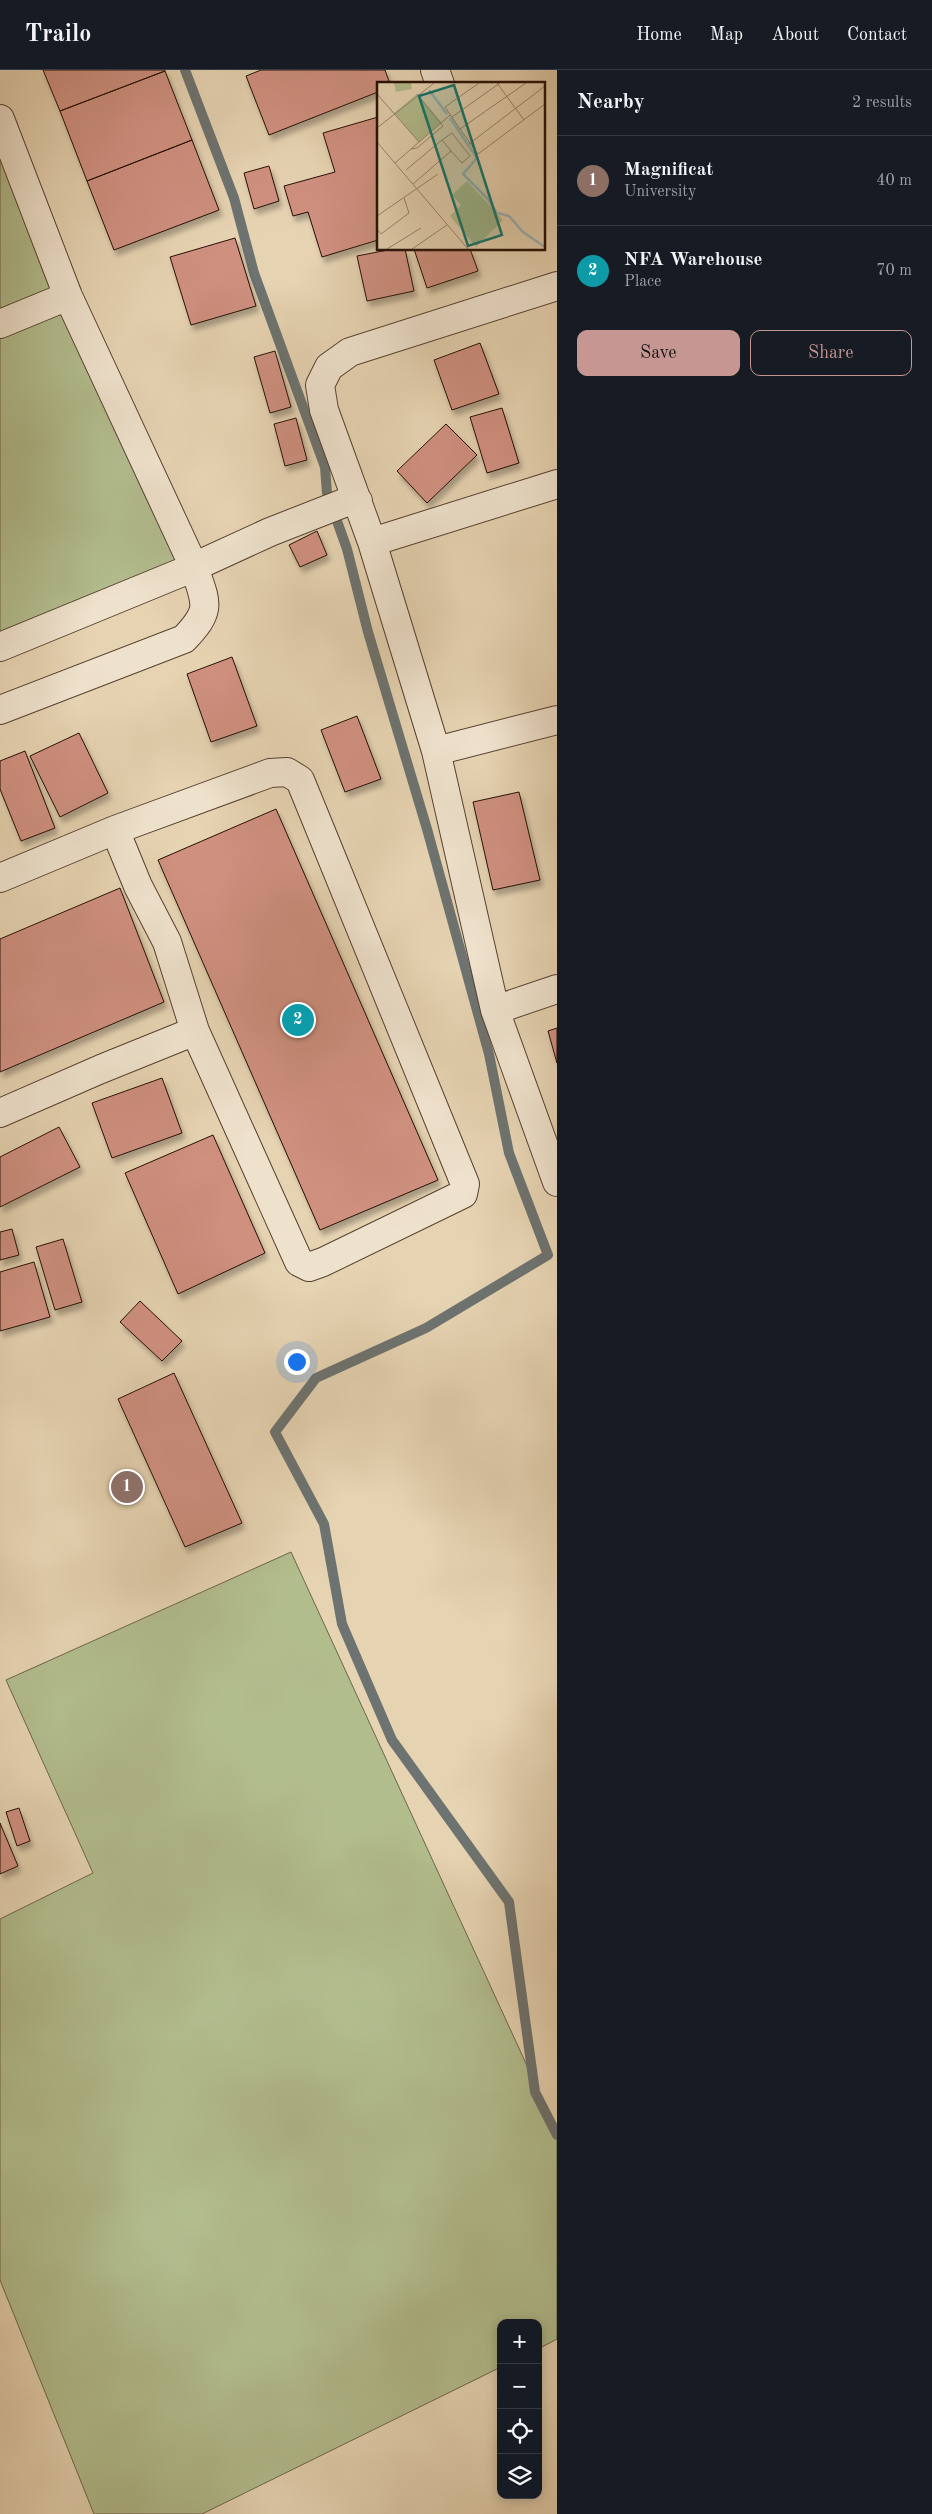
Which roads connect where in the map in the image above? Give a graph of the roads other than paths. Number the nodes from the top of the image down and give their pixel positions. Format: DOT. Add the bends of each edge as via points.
graph roads {
  1 [pos="435,70"];
  2 [pos="439,82"];
  3 [pos="0,119"];
  4 [pos="557,286"];
  5 [pos="68,296"];
  6 [pos="0,324"];
  7 [pos="557,484"];
  8 [pos="354,501"];
  9 [pos="372,542"];
  10 [pos="194,567"];
  11 [pos="0,647"];
  12 [pos="0,710"];
  13 [pos="557,720"];
  14 [pos="436,752"];
  15 [pos="115,830"];
  16 [pos="0,878"];
  17 [pos="557,989"];
  18 [pos="495,1010"];
  19 [pos="195,1031"];
  20 [pos="0,1113"];
  21 [pos="557,1182"];
  1 -- 2 [label="street"];
  3 -- 5 [label="street"];
  4 -- 8 [label="street" via="350,352 329,367 320,385 324,410"];
  5 -- 6 [label="street"];
  5 -- 10 [label="street"];
  7 -- 9 [label="street"];
  8 -- 9 [label="street"];
  8 -- 10 [label="street"];
  9 -- 14 [label="street"];
  10 -- 11 [label="street"];
  10 -- 12 [label="street" via="206,604 200,623 184,639"];
  13 -- 14 [label="street"];
  14 -- 18 [label="street"];
  15 -- 16 [label="street"];
  15 -- 19 [label="street" via="138,886 167,942"];
  15 -- 19 [label="street" via="270,773 287,772 300,780 465,1184 463,1194 323,1262 309,1267 299,1262"];
  17 -- 18 [label="street"];
  18 -- 21 [label="street"];
  19 -- 20 [label="street"];
}
